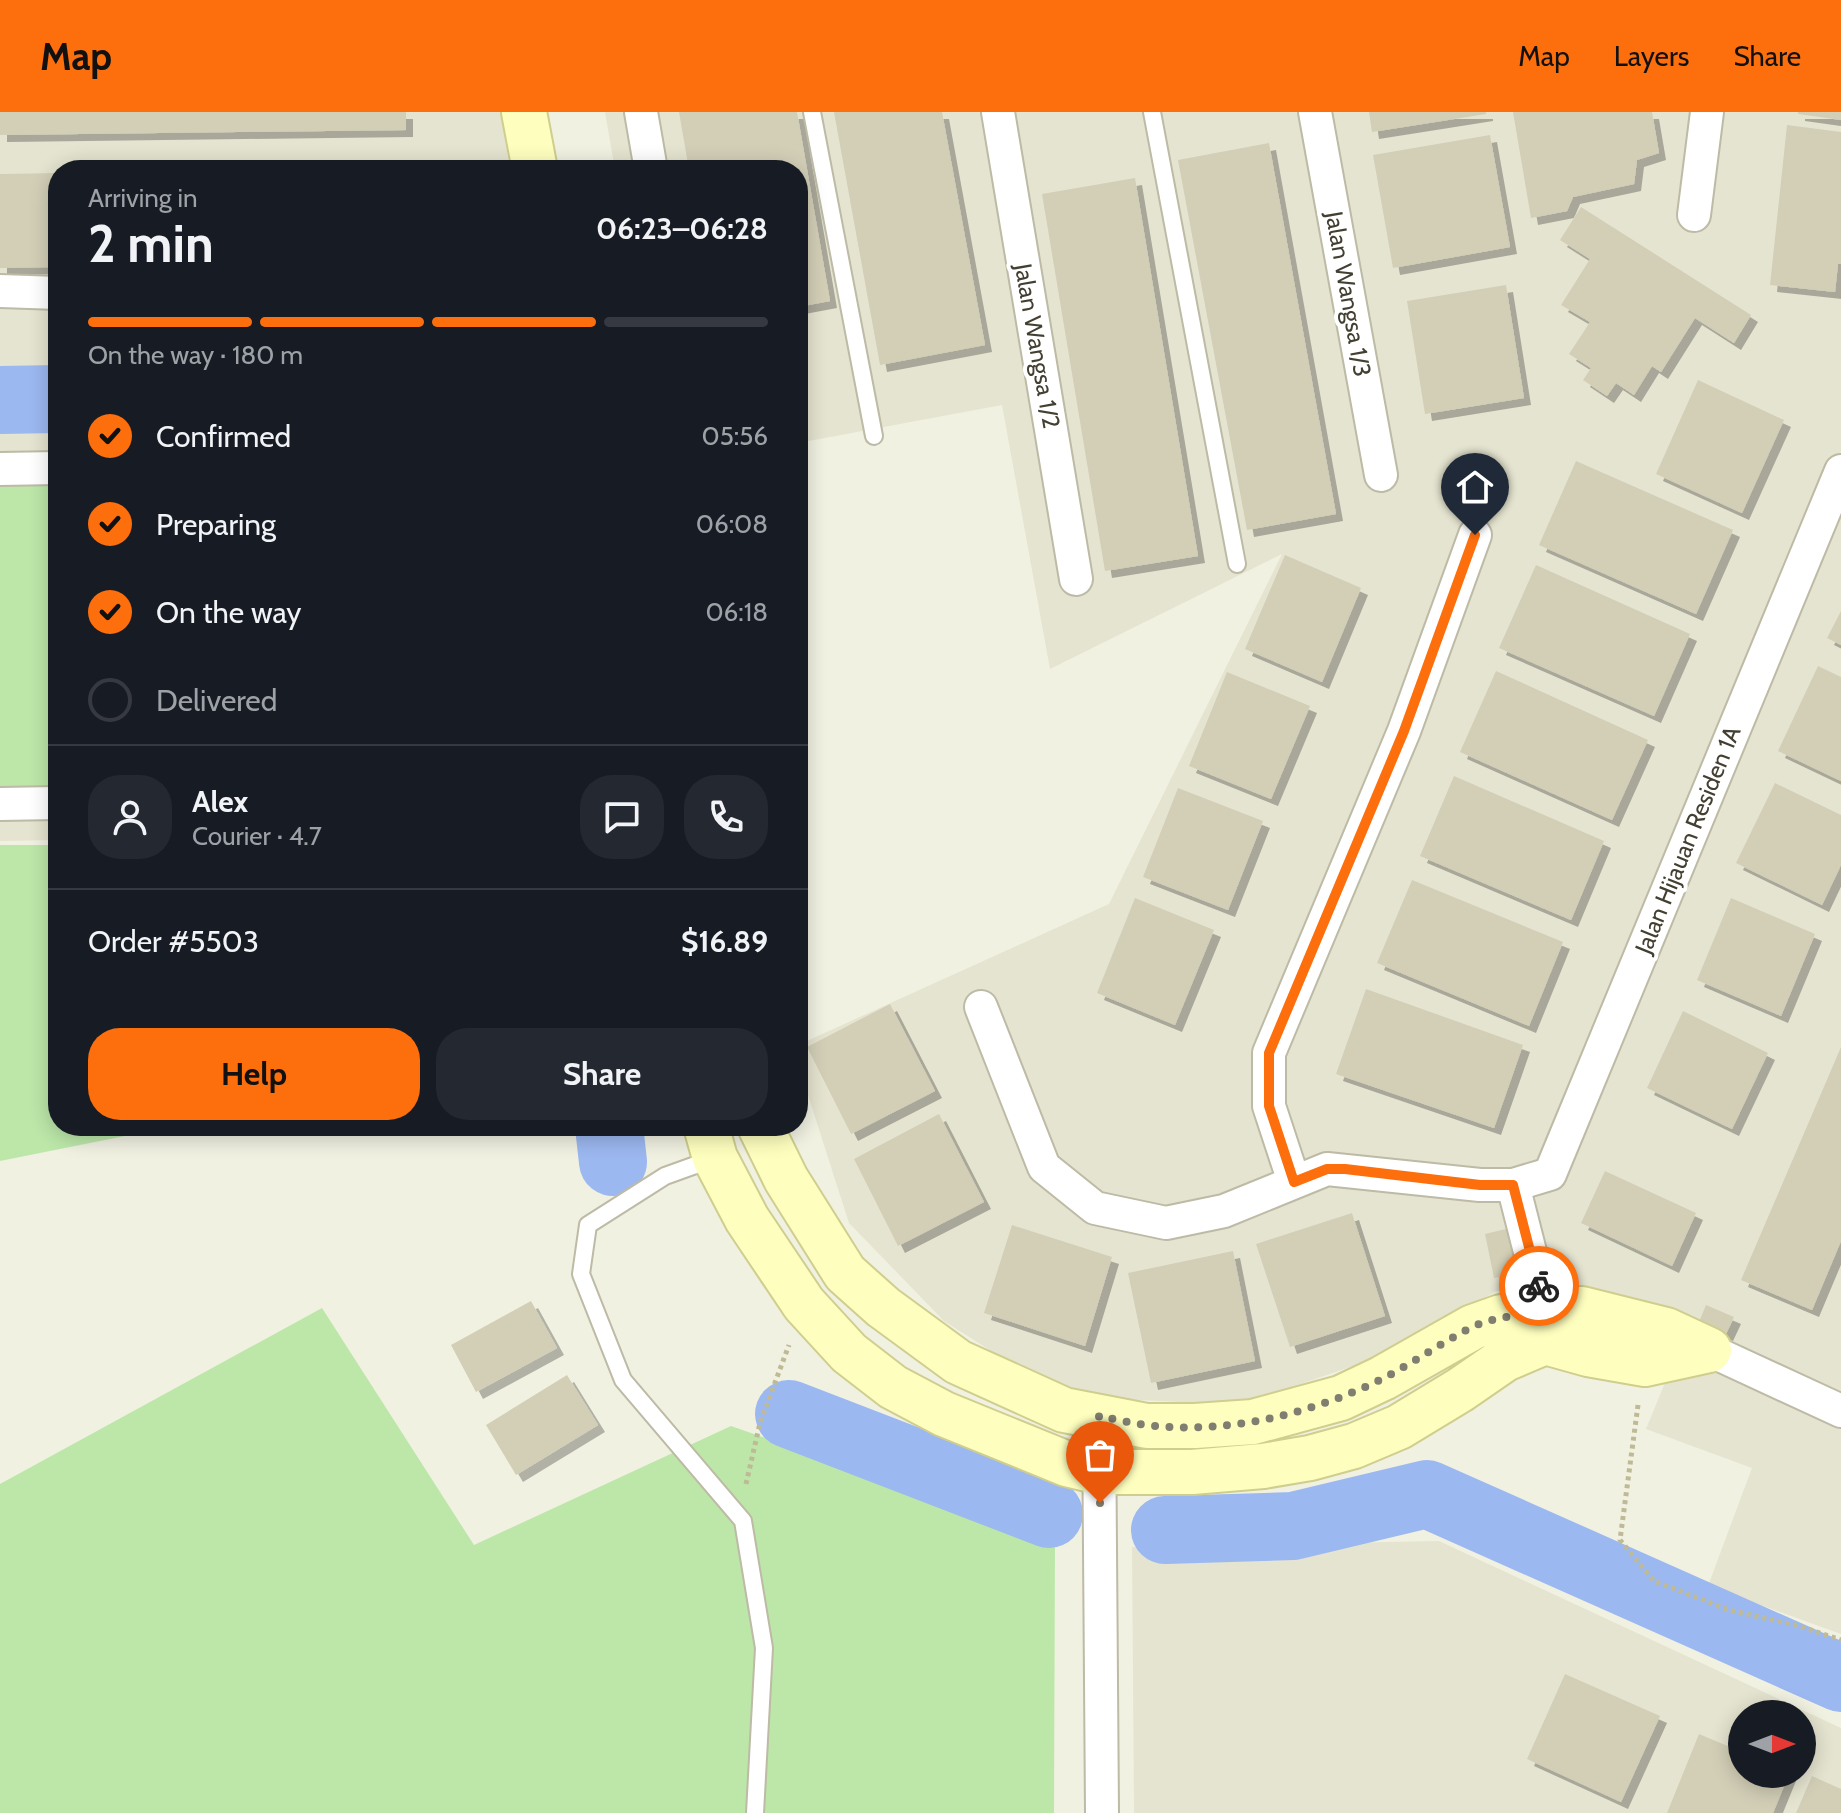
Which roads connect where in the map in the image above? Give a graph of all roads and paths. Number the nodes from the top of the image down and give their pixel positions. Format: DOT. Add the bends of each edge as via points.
graph roads {
  1 [pos="524,112"];
  2 [pos="641,112"];
  3 [pos="812,112"];
  4 [pos="998,112"];
  5 [pos="1152,112"];
  6 [pos="1315,112"];
  7 [pos="1707,112"];
  8 [pos="533,160"];
  9 [pos="649,160"];
  10 [pos="1694,215"];
  11 [pos="0,291"];
  12 [pos="48,293"];
  13 [pos="874,436"];
  14 [pos="48,468"];
  15 [pos="0,469"];
  16 [pos="1841,471"];
  17 [pos="1381,475"];
  18 [pos="1475,535"];
  19 [pos="1237,564"];
  20 [pos="1076,579"];
  21 [pos="48,803"];
  22 [pos="0,804"];
  23 [pos="981,1007"];
  24 [pos="738,1136"];
  25 [pos="765,1136"];
  26 [pos="710,1142"];
  27 [pos="1294,1182"];
  28 [pos="1513,1185"];
  29 [pos="804,1304"];
  30 [pos="1544,1327"];
  31 [pos="1709,1350"];
  32 [pos="1645,1364"];
  33 [pos="1841,1411"];
  34 [pos="1099,1416"];
  35 [pos="1100,1472"];
  36 [pos="743,1521"];
  37 [pos="1841,1640"];
  38 [pos="755,1813"];
  39 [pos="1102,1813"];
  1 -- 8 [label="street"];
  2 -- 9 [label="street"];
  3 -- 13 [label="lane"];
  4 -- 20 [label="street, Jalan Wangsa 1/2"];
  5 -- 19 [label="lane"];
  6 -- 17 [label="street, Jalan Wangsa 1/3"];
  7 -- 10 [label="street"];
  11 -- 12 [label="street"];
  14 -- 15 [label="street"];
  16 -- 28 [label="street, Jalan Hijauan Residen 1A" via="1550,1174"];
  18 -- 27 [label="street" via="1404,731 1269,1053 1269,1106"];
  21 -- 22 [label="street"];
  23 -- 27 [label="street" via="1044,1167 1095,1208 1166,1223 1224,1211"];
  24 -- 26 [label="street"];
  25 -- 34 [label="street" via="845,1273 883,1307 958,1362 1064,1410"];
  26 -- 29 [label="street" via="747,1219"];
  26 -- 36 [label="lane" via="588,1225 581,1274 623,1380"];
  27 -- 28 [label="street" via="1327,1169 1345,1169"];
  28 -- 30 [label="street"];
  29 -- 35 [label="street" via="849,1353 893,1387 1029,1450"];
  29 -- 36 [label="path" via="760,1423"];
  30 -- 31 [label="street" via="1582,1309 1666,1330"];
  30 -- 32 [label="street" via="1588,1354"];
  30 -- 34 [label="street" via="1501,1317 1341,1398 1253,1422 1147,1426"];
  30 -- 35 [label="street" via="1505,1359 1399,1427 1339,1450 1263,1466"];
  31 -- 32 [label="street"];
  31 -- 33 [label="street"];
  32 -- 37 [label="path" via="1620,1540 1654,1581 1729,1610"];
  34 -- 35 [label="street"];
  35 -- 39 [label="street"];
  36 -- 38 [label="lane" via="764,1648"];
}
